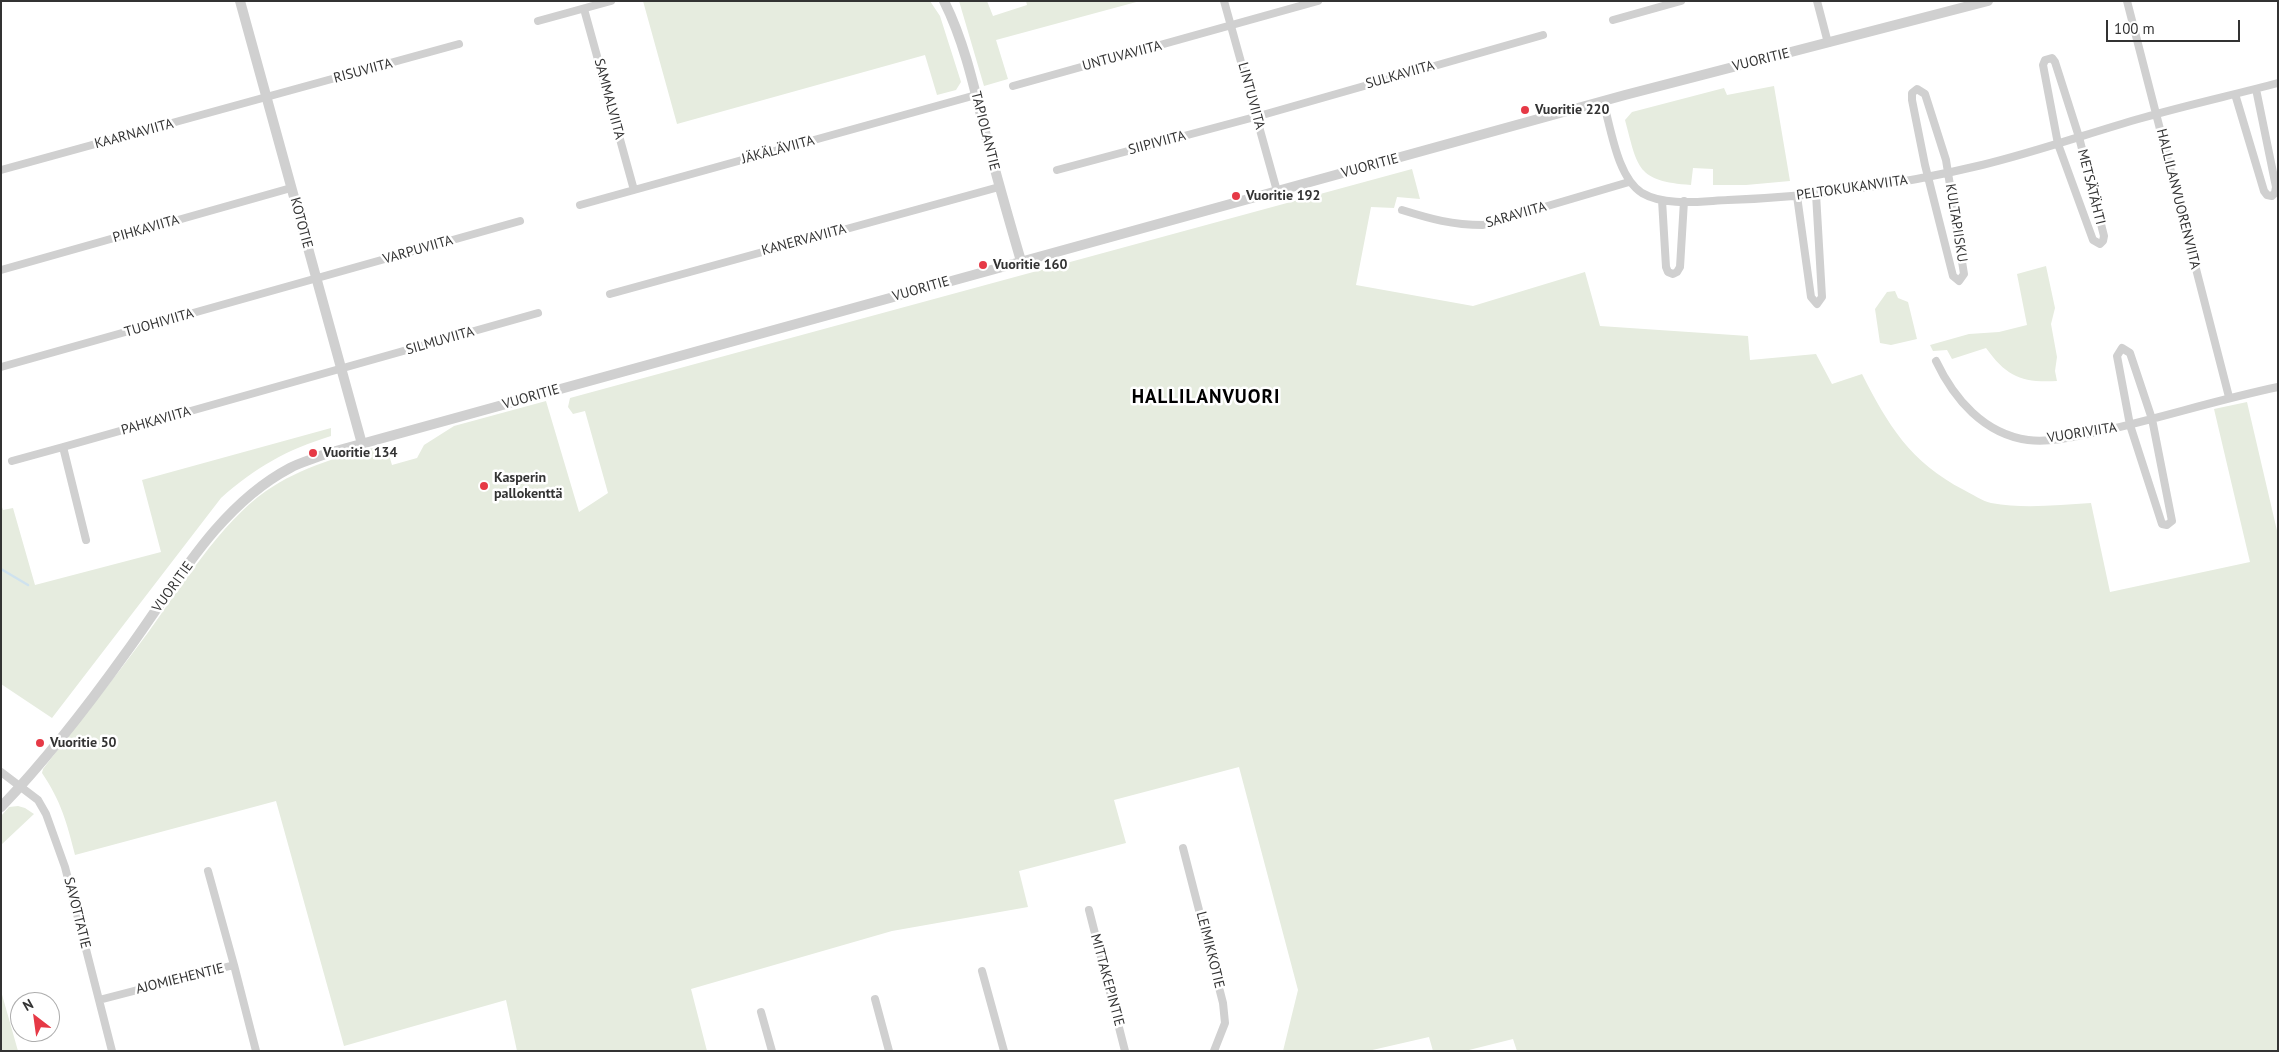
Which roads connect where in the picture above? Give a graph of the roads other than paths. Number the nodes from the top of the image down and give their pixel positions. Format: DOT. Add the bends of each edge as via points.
graph roads {
  1 [pos="240,1"];
  2 [pos="611,1"];
  3 [pos="944,1"];
  4 [pos="1224,1"];
  5 [pos="1318,1"];
  6 [pos="1681,1"];
  7 [pos="1817,1"];
  8 [pos="1988,1"];
  9 [pos="2127,1"];
  10 [pos="584,8"];
  11 [pos="1613,20"];
  12 [pos="538,21"];
  13 [pos="1232,26"];
  14 [pos="1543,35"];
  15 [pos="1828,43"];
  16 [pos="459,44"];
  17 [pos="2278,84"];
  18 [pos="1013,86"];
  19 [pos="2256,89"];
  20 [pos="2235,94"];
  21 [pos="976,95"];
  22 [pos="266,97"];
  23 [pos="1603,101"];
  24 [pos="2157,114"];
  25 [pos="1257,116"];
  26 [pos="2079,137"];
  27 [pos="2058,144"];
  28 [pos="1,170"];
  29 [pos="1056,170"];
  30 [pos="1948,173"];
  31 [pos="1928,176"];
  32 [pos="1629,182"];
  33 [pos="999,187"];
  34 [pos="292,188"];
  35 [pos="634,190"];
  36 [pos="1277,191"];
  37 [pos="1816,194"];
  38 [pos="1797,196"];
  39 [pos="1662,200"];
  40 [pos="1684,201"];
  41 [pos="580,205"];
  42 [pos="1402,210"];
  43 [pos="520,221"];
  44 [pos="1021,261"];
  45 [pos="1,270"];
  46 [pos="317,279"];
  47 [pos="610,294"];
  48 [pos="538,313"];
  49 [pos="1936,361"];
  50 [pos="1,367"];
  51 [pos="341,369"];
  52 [pos="2278,387"];
  53 [pos="2229,397"];
  54 [pos="2152,419"];
  55 [pos="2130,425"];
  56 [pos="362,444"];
  57 [pos="63,447"];
  58 [pos="12,461"];
  59 [pos="86,540"];
  60 [pos="1,772"];
  61 [pos="21,786"];
  62 [pos="1,807"];
  63 [pos="1183,848"];
  64 [pos="208,872"];
  65 [pos="1088,910"];
  66 [pos="234,965"];
  67 [pos="982,971"];
  68 [pos="875,999"];
  69 [pos="99,1000"];
  70 [pos="761,1012"];
  71 [pos="112,1051"];
  72 [pos="256,1051"];
  73 [pos="772,1051"];
  74 [pos="889,1051"];
  75 [pos="1004,1051"];
  76 [pos="1125,1051"];
  77 [pos="1214,1051"];
  1 -- 22 [label="street, KOTOTIE"];
  2 -- 10 [label="street"];
  3 -- 21 [label="street, TAPIOLANTIE" via="954,21"];
  4 -- 13 [label="street, LINTUVIITA"];
  5 -- 13 [label="street, UNTUVAVIITA"];
  6 -- 11 [label="street"];
  7 -- 15 [label="street"];
  8 -- 15 [label="street, VUORITIE"];
  9 -- 24 [label="street, HALLILANVUORENVIITA"];
  10 -- 12 [label="street"];
  10 -- 35 [label="street, SAMMALVIITA"];
  13 -- 18 [label="street, UNTUVAVIITA"];
  13 -- 25 [label="street, LINTUVIITA"];
  14 -- 25 [label="street, SULKAVIITA"];
  15 -- 23 [label="street, VUORITIE"];
  16 -- 22 [label="street, RISUVIITA"];
  17 -- 19 [label="street, PELTOKUKANVIITA"];
  19 -- 20 [label="street, PELTOKUKANVIITA"];
  19 -- 20 [label="street" via="2276,187 2272,196 2264,191"];
  20 -- 24 [label="street, PELTOKUKANVIITA"];
  21 -- 33 [label="street, TAPIOLANTIE"];
  21 -- 35 [label="street, JÄKÄLÄVIITA"];
  22 -- 28 [label="street, KAARNAVIITA"];
  22 -- 34 [label="street, KOTOTIE"];
  23 -- 32 [label="street"];
  23 -- 36 [label="street, VUORITIE"];
  24 -- 26 [label="street, PELTOKUKANVIITA"];
  24 -- 53 [label="street, HALLILANVUORENVIITA"];
  25 -- 29 [label="street, SIIPIVIITA"];
  25 -- 36 [label="street, LINTUVIITA"];
  26 -- 27 [label="street, PELTOKUKANVIITA"];
  26 -- 27 [label="street" via="2055,62 2052,58 2044,60"];
  26 -- 27 [label="street, METSÄTÄHTI" via="2104,236 2100,244 2093,240"];
  27 -- 30 [label="street, PELTOKUKANVIITA"];
  30 -- 31 [label="street, PELTOKUKANVIITA"];
  30 -- 31 [label="street" via="1925,94 1917,90 1912,92 1912,100"];
  30 -- 31 [label="street, KULTAPIISKU" via="1964,274 1959,281 1953,276"];
  31 -- 37 [label="street, PELTOKUKANVIITA"];
  32 -- 39 [label="street, PELTOKUKANVIITA" via="1643,193"];
  32 -- 42 [label="street, SARAVIITA" via="1483,225 1445,223"];
  33 -- 44 [label="street, TAPIOLANTIE"];
  33 -- 47 [label="street, KANERVAVIITA"];
  34 -- 45 [label="street, PIHKAVIITA"];
  34 -- 46 [label="street, KOTOTIE"];
  35 -- 41 [label="street, JÄKÄLÄVIITA"];
  36 -- 44 [label="street, VUORITIE"];
  37 -- 38 [label="street, PELTOKUKANVIITA"];
  37 -- 38 [label="street" via="1822,296 1817,304 1811,297"];
  38 -- 40 [label="street, PELTOKUKANVIITA"];
  39 -- 40 [label="street, PELTOKUKANVIITA"];
  39 -- 40 [label="street" via="1666,267 1673,274 1680,267"];
  43 -- 46 [label="street, VARPUVIITA"];
  44 -- 56 [label="street, VUORITIE"];
  46 -- 50 [label="street, TUOHIVIITA"];
  46 -- 51 [label="street, KOTOTIE"];
  48 -- 51 [label="street, SILMUVIITA"];
  49 -- 55 [label="street, VUORIVIITA" via="1946,383 1959,400 1977,418 2002,432 2027,440 2054,440"];
  51 -- 56 [label="street, KOTOTIE"];
  51 -- 57 [label="street, PAHKAVIITA"];
  52 -- 53 [label="street, VUORIVIITA"];
  53 -- 54 [label="street, VUORIVIITA"];
  54 -- 55 [label="street, VUORIVIITA"];
  54 -- 55 [label="street" via="2130,353 2122,348 2117,356"];
  54 -- 55 [label="street" via="2172,521 2167,525 2162,524"];
  56 -- 61 [label="street, VUORITIE" via="291,467 264,484 236,508 214,532 124,656"];
  57 -- 58 [label="street, PAHKAVIITA"];
  57 -- 59 [label="street"];
  60 -- 61 [label="street, SAVOTTATIE"];
  61 -- 62 [label="street, VUORITIE"];
  61 -- 69 [label="street, SAVOTTATIE" via="38,800 58,844"];
  63 -- 77 [label="street, LEIMIKKOTIE" via="1223,1003 1225,1023"];
  64 -- 66 [label="street"];
  65 -- 76 [label="street, MITTAKEPINTIE"];
  66 -- 69 [label="street, AJOMIEHENTIE"];
  66 -- 72 [label="street, AJOMIEHENTIE"];
  67 -- 75 [label="street"];
  68 -- 74 [label="street"];
  69 -- 71 [label="street, SAVOTTATIE"];
  70 -- 73 [label="street"];
}
